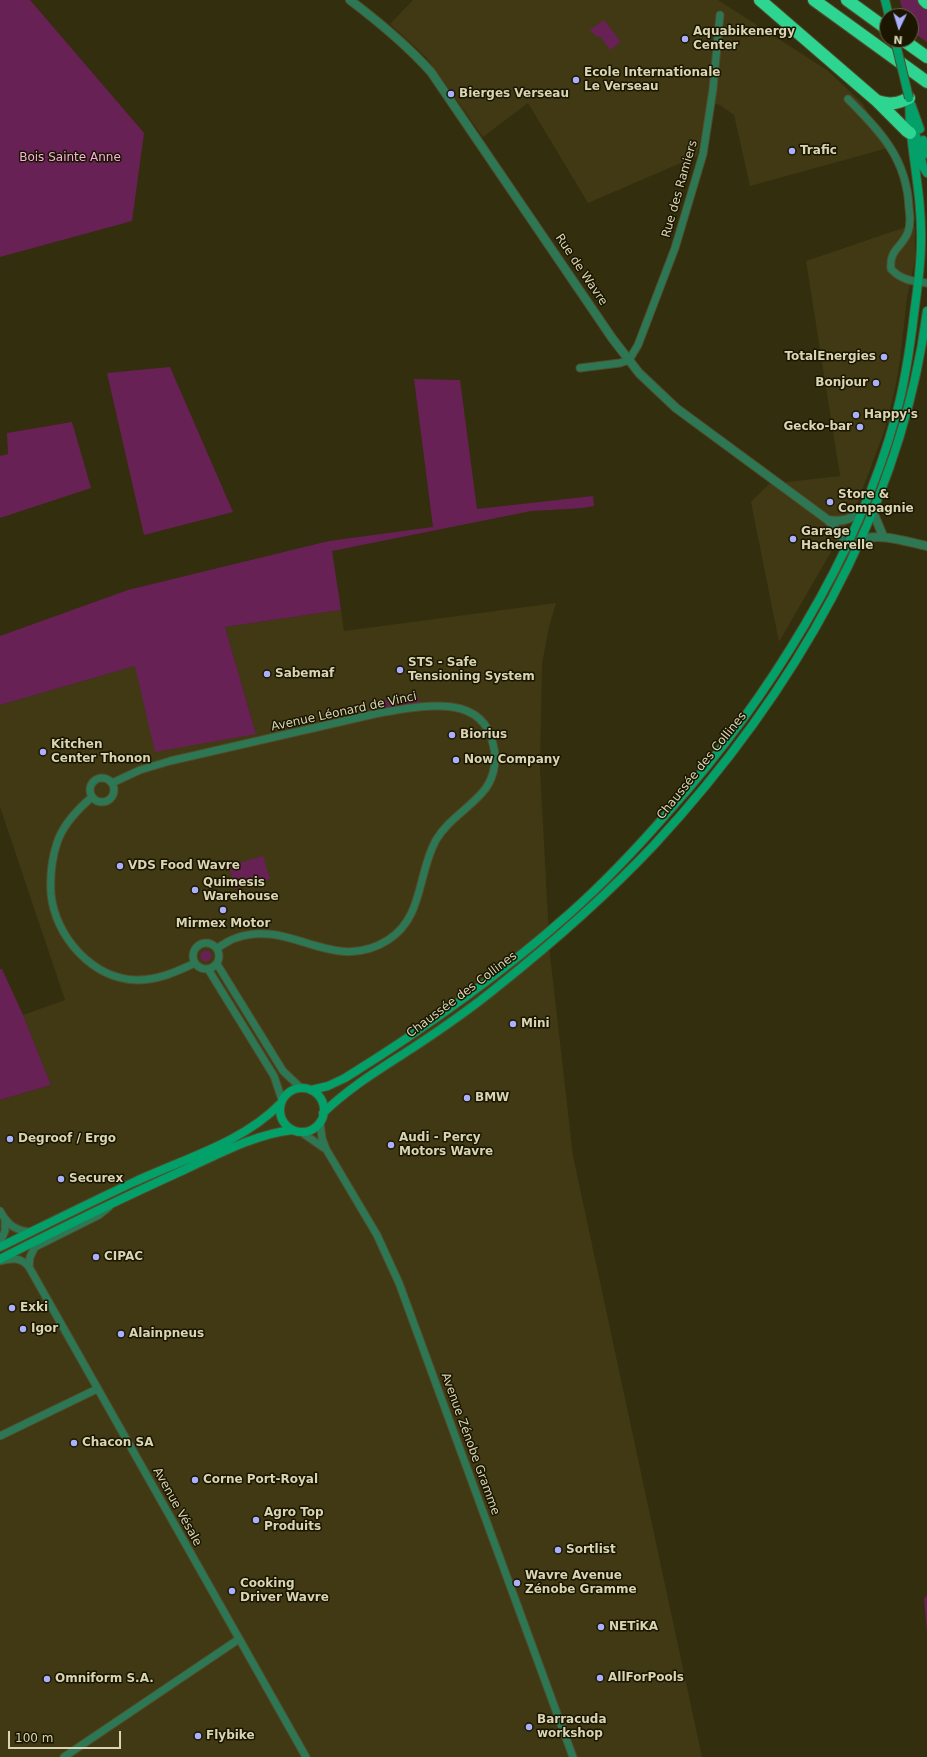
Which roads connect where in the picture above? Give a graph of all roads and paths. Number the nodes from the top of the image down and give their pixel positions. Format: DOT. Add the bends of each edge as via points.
graph roads {
  1 [pos="350,0"];
  2 [pos="760,0"];
  3 [pos="814,0"];
  4 [pos="847,0"];
  5 [pos="924,0"];
  6 [pos="927,3"];
  7 [pos="720,15"];
  8 [pos="879,23"];
  9 [pos="897,48"];
  10 [pos="914,48"];
  11 [pos="927,57"];
  12 [pos="927,82"];
  13 [pos="908,98"];
  14 [pos="848,99"];
  15 [pos="877,101"];
  16 [pos="913,116"];
  17 [pos="910,133"];
  18 [pos="927,154"];
  19 [pos="927,173"];
  20 [pos="918,282"];
  21 [pos="927,283"];
  22 [pos="927,311"];
  23 [pos="629,360"];
  24 [pos="580,368"];
  25 [pos="864,506"];
  26 [pos="873,512"];
  27 [pos="828,520"];
  28 [pos="883,536"];
  29 [pos="861,540"];
  30 [pos="927,546"];
  31 [pos="845,550"];
  32 [pos="112,783"];
  33 [pos="92,797"];
  34 [pos="217,948"];
  35 [pos="195,963"];
  36 [pos="217,964"];
  37 [pos="208,969"];
  38 [pos="301,1088"];
  39 [pos="311,1090"];
  40 [pos="281,1102"];
  41 [pos="323,1113"];
  42 [pos="320,1122"];
  43 [pos="297,1131"];
  44 [pos="326,1149"];
  45 [pos="116,1202"];
  46 [pos="0,1211"];
  47 [pos="5,1220"];
  48 [pos="31,1232"];
  49 [pos="0,1242"];
  50 [pos="0,1248"];
  51 [pos="0,1260"];
  52 [pos="29,1267"];
  53 [pos="97,1389"];
  54 [pos="0,1436"];
  55 [pos="239,1639"];
  56 [pos="64,1757"];
  57 [pos="306,1757"];
  58 [pos="573,1757"];
  1 -- 23 [label="street, Rue de Wavre" via="390,31 431,72"];
  2 -- 15 [label="highway"];
  3 -- 12 [label="highway"];
  4 -- 8 [label="highway"];
  5 -- 6 [label="highway"];
  7 -- 23 [label="street, Rue des Ramiers" via="713,89 703,154 675,248 638,345"];
  9 -- 13 [label="main road, bridge"];
  10 -- 11 [label="highway"];
  13 -- 15 [label="highway" via="886,104"];
  13 -- 16 [label="main road"];
  14 -- 20 [label="street" via="878,129 899,163 909,190 910,222 908,232 892,254 891,269 901,278"];
  15 -- 17 [label="highway"];
  16 -- 17 [label="main road"];
  16 -- 18 [label="main road"];
  16 -- 19 [label="main road" via="923,167"];
  17 -- 20 [label="main road" via="921,219 922,244"];
  20 -- 21 [label="street"];
  20 -- 25 [label="main road" via="903,384 885,451"];
  22 -- 26 [label="main road, Chaussée des Collines" via="920,362 905,423"];
  23 -- 24 [label="street" via="605,366"];
  23 -- 27 [label="street, Rue de Wavre" via="676,408"];
  25 -- 27 [label="street" via="851,519"];
  25 -- 31 [label="main road, Chaussée des Collines"];
  26 -- 28 [label="street"];
  26 -- 29 [label="main road, Chaussée des Collines"];
  27 -- 31 [label="street, Rue de Wavre" via="839,532"];
  28 -- 29 [label="street" via="875,535"];
  28 -- 30 [label="street"];
  29 -- 41 [label="main road, Chaussée des Collines" via="825,609 770,699 700,791 653,845 568,927 496,988 451,1022 350,1089"];
  31 -- 39 [label="main road, Chaussée des Collines" via="781,662 729,738 647,836 569,914 495,976 409,1038 345,1078"];
  32 -- 33 [label="street" via="104,778 94,781 90,791"];
  32 -- 33 [label="street" via="114,791 109,800 99,802"];
  32 -- 34 [label="street, Avenue Léonard de Vinci" via="140,770 170,761 393,711 449,706 467,711 486,727 492,738 495,753 494,771 487,787 448,823 437,839 423,871 412,916 388,940 372,949 336,952 316,947 297,938 255,934 235,938"];
  33 -- 35 [label="street" via="66,825 55,854 51,894 64,932 77,951 93,965 113,975 135,980 155,979"];
  34 -- 35 [label="street" via="209,943 199,945 193,952"];
  34 -- 36 [label="street" via="220,958"];
  35 -- 37 [label="street" via="202,969"];
  36 -- 37 [label="street"];
  36 -- 38 [label="street" via="282,1071"];
  37 -- 40 [label="street" via="274,1076"];
  38 -- 39 [label="main road"];
  38 -- 40 [label="main road" via="290,1091"];
  39 -- 41 [label="main road" via="321,1100"];
  40 -- 43 [label="main road" via="283,1122"];
  40 -- 48 [label="main road" via="268,1116 250,1129"];
  41 -- 42 [label="main road"];
  42 -- 43 [label="main road" via="315,1127"];
  42 -- 44 [label="street, Avenue Zénobe Gramme"];
  43 -- 44 [label="street, Avenue Zénobe Gramme"];
  43 -- 45 [label="main road" via="271,1134 250,1141"];
  44 -- 58 [label="street, Avenue Zénobe Gramme" via="377,1235 399,1283"];
  45 -- 51 [label="main road"];
  45 -- 52 [label="street" via="99,1215 35,1247"];
  46 -- 47 [label="street"];
  47 -- 48 [label="street" via="19,1230"];
  47 -- 49 [label="street" via="5,1231"];
  48 -- 50 [label="main road"];
  51 -- 52 [label="street" via="16,1258 24,1261"];
  52 -- 53 [label="street, Avenue Vésale"];
  53 -- 54 [label="street"];
  53 -- 55 [label="street, Avenue Vésale"];
  55 -- 56 [label="street"];
  55 -- 57 [label="street, Avenue Vésale"];
}
